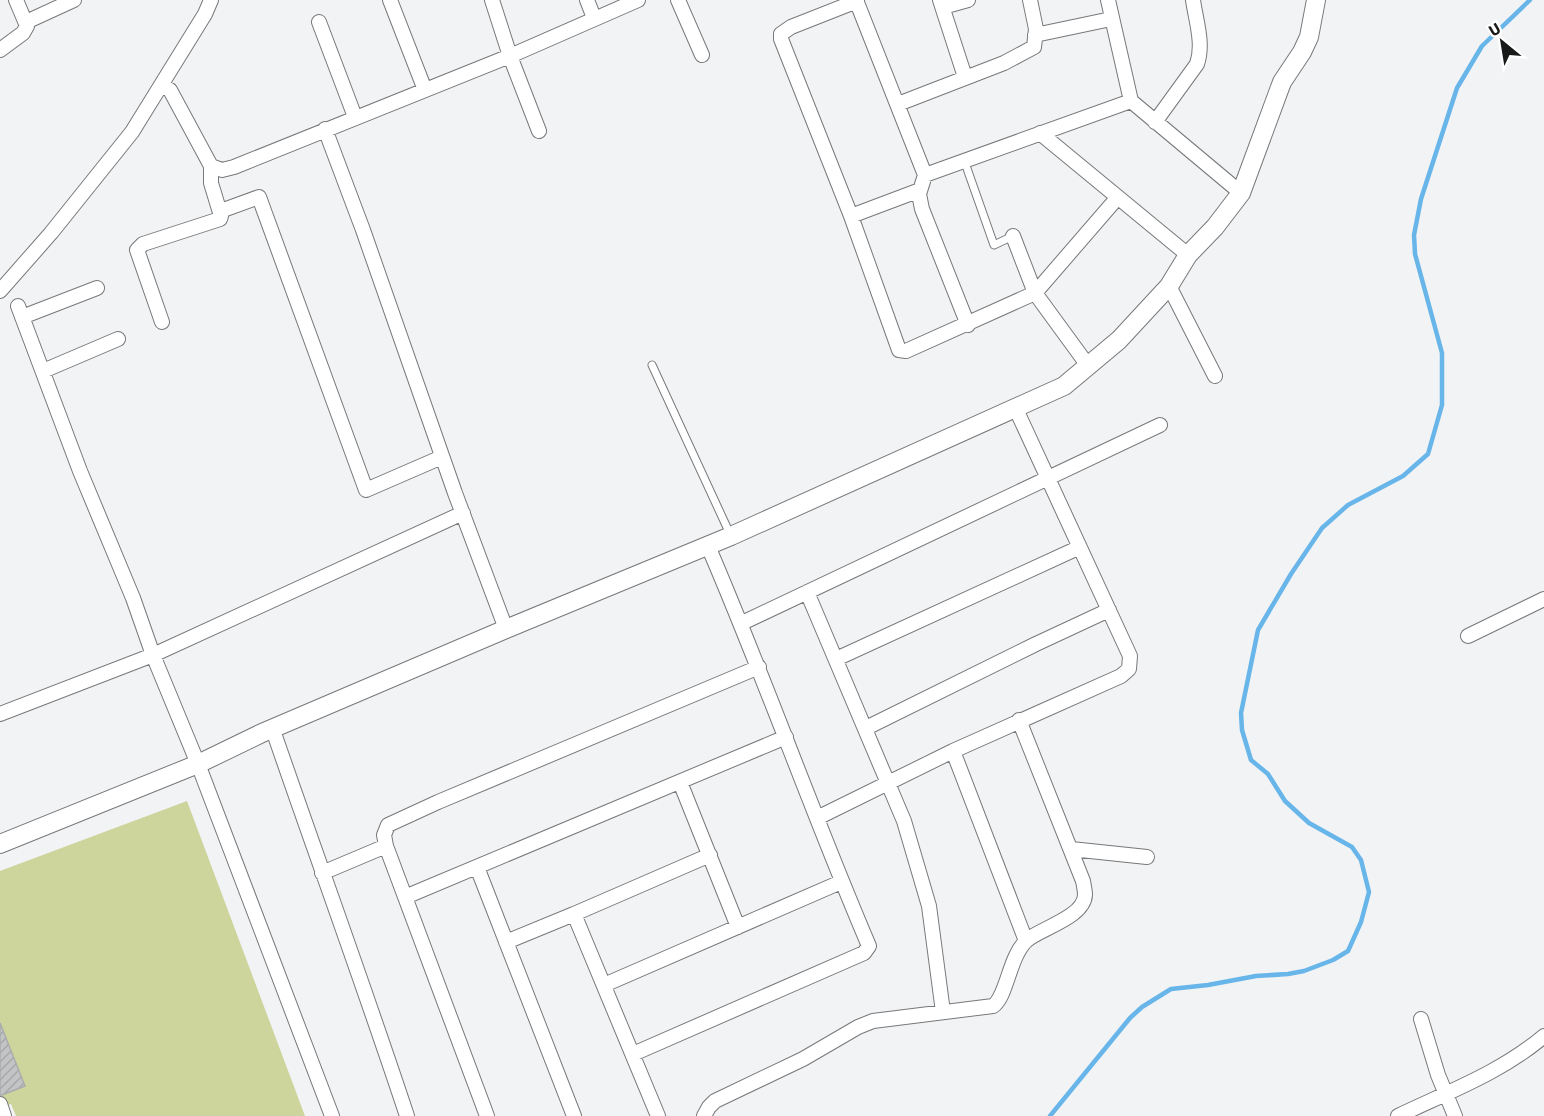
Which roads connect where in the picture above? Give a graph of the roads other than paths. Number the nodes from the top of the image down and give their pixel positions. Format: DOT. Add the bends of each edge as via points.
graph roads {
  1 [pos="16,0"];
  2 [pos="74,0"];
  3 [pos="210,0"];
  4 [pos="390,0"];
  5 [pos="492,0"];
  6 [pos="587,0"];
  7 [pos="638,0"];
  8 [pos="678,0"];
  9 [pos="856,0"];
  10 [pos="968,0"];
  11 [pos="1030,0"];
  12 [pos="1108,0"];
  13 [pos="1193,0"];
  14 [pos="1316,0"];
  15 [pos="941,3"];
  16 [pos="594,18"];
  17 [pos="1111,19"];
  18 [pos="27,22"];
  19 [pos="319,22"];
  20 [pos="1035,35"];
  21 [pos="0,50"];
  22 [pos="702,55"];
  23 [pos="510,56"];
  24 [pos="965,77"];
  25 [pos="160,85"];
  26 [pos="425,90"];
  27 [pos="1131,101"];
  28 [pos="898,104"];
  29 [pos="355,117"];
  30 [pos="1155,122"];
  31 [pos="325,129"];
  32 [pos="539,131"];
  33 [pos="1040,133"];
  34 [pos="964,160"];
  35 [pos="211,166"];
  36 [pos="925,175"];
  37 [pos="920,190"];
  38 [pos="1241,194"];
  39 [pos="1118,197"];
  40 [pos="226,209"];
  41 [pos="851,216"];
  42 [pos="1013,236"];
  43 [pos="1188,255"];
  44 [pos="1168,286"];
  45 [pos="97,288"];
  46 [pos="0,291"];
  47 [pos="1035,293"];
  48 [pos="162,322"];
  49 [pos="968,325"];
  50 [pos="118,339"];
  51 [pos="652,365"];
  52 [pos="1089,367"];
  53 [pos="43,371"];
  54 [pos="1215,376"];
  55 [pos="1015,407"];
  56 [pos="1160,425"];
  57 [pos="442,457"];
  58 [pos="1047,480"];
  59 [pos="463,513"];
  60 [pos="731,536"];
  61 [pos="708,546"];
  62 [pos="1078,548"];
  63 [pos="807,592"];
  64 [pos="1544,599"];
  65 [pos="1109,610"];
  66 [pos="742,623"];
  67 [pos="506,629"];
  68 [pos="1468,636"];
  69 [pos="153,656"];
  70 [pos="836,659"];
  71 [pos="759,667"];
  72 [pos="0,714"];
  73 [pos="1019,720"];
  74 [pos="866,728"];
  75 [pos="273,730"];
  76 [pos="786,737"];
  77 [pos="953,751"];
  78 [pos="198,764"];
  79 [pos="680,782"];
  80 [pos="888,783"];
  81 [pos="817,818"];
  82 [pos="0,844"];
  83 [pos="386,846"];
  84 [pos="1071,849"];
  85 [pos="710,855"];
  86 [pos="1147,857"];
  87 [pos="477,867"];
  88 [pos="322,873"];
  89 [pos="842,882"];
  90 [pos="405,897"];
  91 [pos="574,914"];
  92 [pos="738,927"];
  93 [pos="1026,941"];
  94 [pos="506,942"];
  95 [pos="604,985"];
  96 [pos="943,1012"];
  97 [pos="1421,1019"];
  98 [pos="1544,1036"];
  99 [pos="633,1054"];
  100 [pos="1445,1093"];
  101 [pos="0,1104"];
  102 [pos="4,1116"];
  103 [pos="332,1116"];
  104 [pos="406,1116"];
  105 [pos="487,1116"];
  106 [pos="574,1116"];
  107 [pos="658,1116"];
  108 [pos="704,1116"];
  109 [pos="1398,1116"];
  110 [pos="1455,1116"];
  1 -- 18 [label="street"];
  2 -- 18 [label="street"];
  3 -- 25 [label="street"];
  4 -- 26 [label="street"];
  5 -- 23 [label="street"];
  6 -- 16 [label="street"];
  7 -- 16 [label="street"];
  8 -- 22 [label="street"];
  9 -- 28 [label="street"];
  9 -- 41 [label="street" via="781,34"];
  10 -- 15 [label="street"];
  11 -- 20 [label="street"];
  12 -- 17 [label="street"];
  13 -- 30 [label="street" via="1201,46 1197,64"];
  14 -- 38 [label="main road" via="1309,38 1282,82"];
  15 -- 24 [label="street"];
  16 -- 23 [label="street"];
  17 -- 20 [label="street"];
  17 -- 27 [label="street"];
  18 -- 21 [label="street" via="23,33"];
  19 -- 29 [label="street"];
  20 -- 24 [label="street" via="1034,47 1027,52"];
  23 -- 26 [label="street"];
  23 -- 32 [label="street"];
  24 -- 28 [label="street"];
  25 -- 35 [label="street" via="170,90"];
  25 -- 46 [label="street" via="132,132"];
  26 -- 29 [label="street"];
  27 -- 30 [label="street"];
  27 -- 33 [label="street"];
  28 -- 36 [label="street"];
  29 -- 31 [label="street"];
  30 -- 38 [label="street"];
  31 -- 35 [label="street" via="234,168 222,170"];
  31 -- 57 [label="street"];
  33 -- 34 [label="street"];
  33 -- 39 [label="street"];
  34 -- 36 [label="street"];
  34 -- 42 [label="lane" via="994,245"];
  35 -- 48 [label="street" via="220,219 143,244 136,250"];
  36 -- 37 [label="street"];
  37 -- 41 [label="street"];
  37 -- 49 [label="street" via="922,209"];
  38 -- 43 [label="main road"];
  39 -- 43 [label="street"];
  39 -- 47 [label="street"];
  40 -- 57 [label="street" via="259,197 366,490"];
  41 -- 49 [label="street" via="899,350 906,351"];
  42 -- 47 [label="street"];
  43 -- 44 [label="main road"];
  44 -- 52 [label="main road"];
  44 -- 54 [label="street"];
  45 -- 53 [label="street" via="20,311"];
  47 -- 49 [label="street"];
  47 -- 52 [label="street"];
  50 -- 53 [label="street"];
  51 -- 60 [label="lane"];
  52 -- 55 [label="main road" via="1064,386"];
  53 -- 69 [label="street"];
  55 -- 58 [label="street"];
  55 -- 60 [label="main road"];
  56 -- 58 [label="street"];
  57 -- 59 [label="street"];
  58 -- 62 [label="street"];
  58 -- 63 [label="street"];
  59 -- 67 [label="street"];
  59 -- 69 [label="street"];
  60 -- 61 [label="main road"];
  61 -- 66 [label="street"];
  61 -- 67 [label="main road"];
  62 -- 65 [label="street"];
  62 -- 70 [label="street"];
  63 -- 66 [label="street"];
  63 -- 70 [label="street"];
  64 -- 68 [label="street"];
  65 -- 73 [label="street" via="1130,656 1129,669"];
  65 -- 74 [label="street"];
  66 -- 71 [label="street"];
  67 -- 75 [label="main road"];
  69 -- 72 [label="street"];
  69 -- 78 [label="street"];
  70 -- 74 [label="street"];
  71 -- 76 [label="street"];
  71 -- 83 [label="street" via="388,825 384,835"];
  73 -- 77 [label="street"];
  73 -- 84 [label="street"];
  74 -- 80 [label="street"];
  75 -- 78 [label="main road"];
  75 -- 88 [label="street"];
  76 -- 79 [label="street"];
  76 -- 81 [label="street"];
  77 -- 80 [label="street"];
  77 -- 93 [label="street"];
  78 -- 82 [label="main road"];
  78 -- 103 [label="street"];
  79 -- 85 [label="street"];
  79 -- 87 [label="street"];
  80 -- 81 [label="street"];
  80 -- 96 [label="street" via="904,821 929,906"];
  81 -- 89 [label="street"];
  83 -- 88 [label="street"];
  83 -- 90 [label="street"];
  84 -- 86 [label="street"];
  84 -- 93 [label="street" via="1083,881 1083,903"];
  85 -- 91 [label="street"];
  85 -- 92 [label="street"];
  87 -- 90 [label="street"];
  87 -- 94 [label="street"];
  88 -- 104 [label="street"];
  89 -- 92 [label="street"];
  89 -- 99 [label="street" via="869,946 865,952"];
  90 -- 105 [label="street"];
  91 -- 94 [label="street"];
  91 -- 95 [label="street"];
  92 -- 95 [label="street"];
  93 -- 96 [label="street" via="997,1003"];
  94 -- 106 [label="street"];
  95 -- 99 [label="street"];
  96 -- 108 [label="street" via="894,1017 858,1027 715,1101"];
  97 -- 100 [label="street"];
  98 -- 100 [label="street" via="1490,1073"];
  99 -- 107 [label="street"];
  100 -- 109 [label="street"];
  100 -- 110 [label="street"];
  101 -- 102 [label="street"];
}
